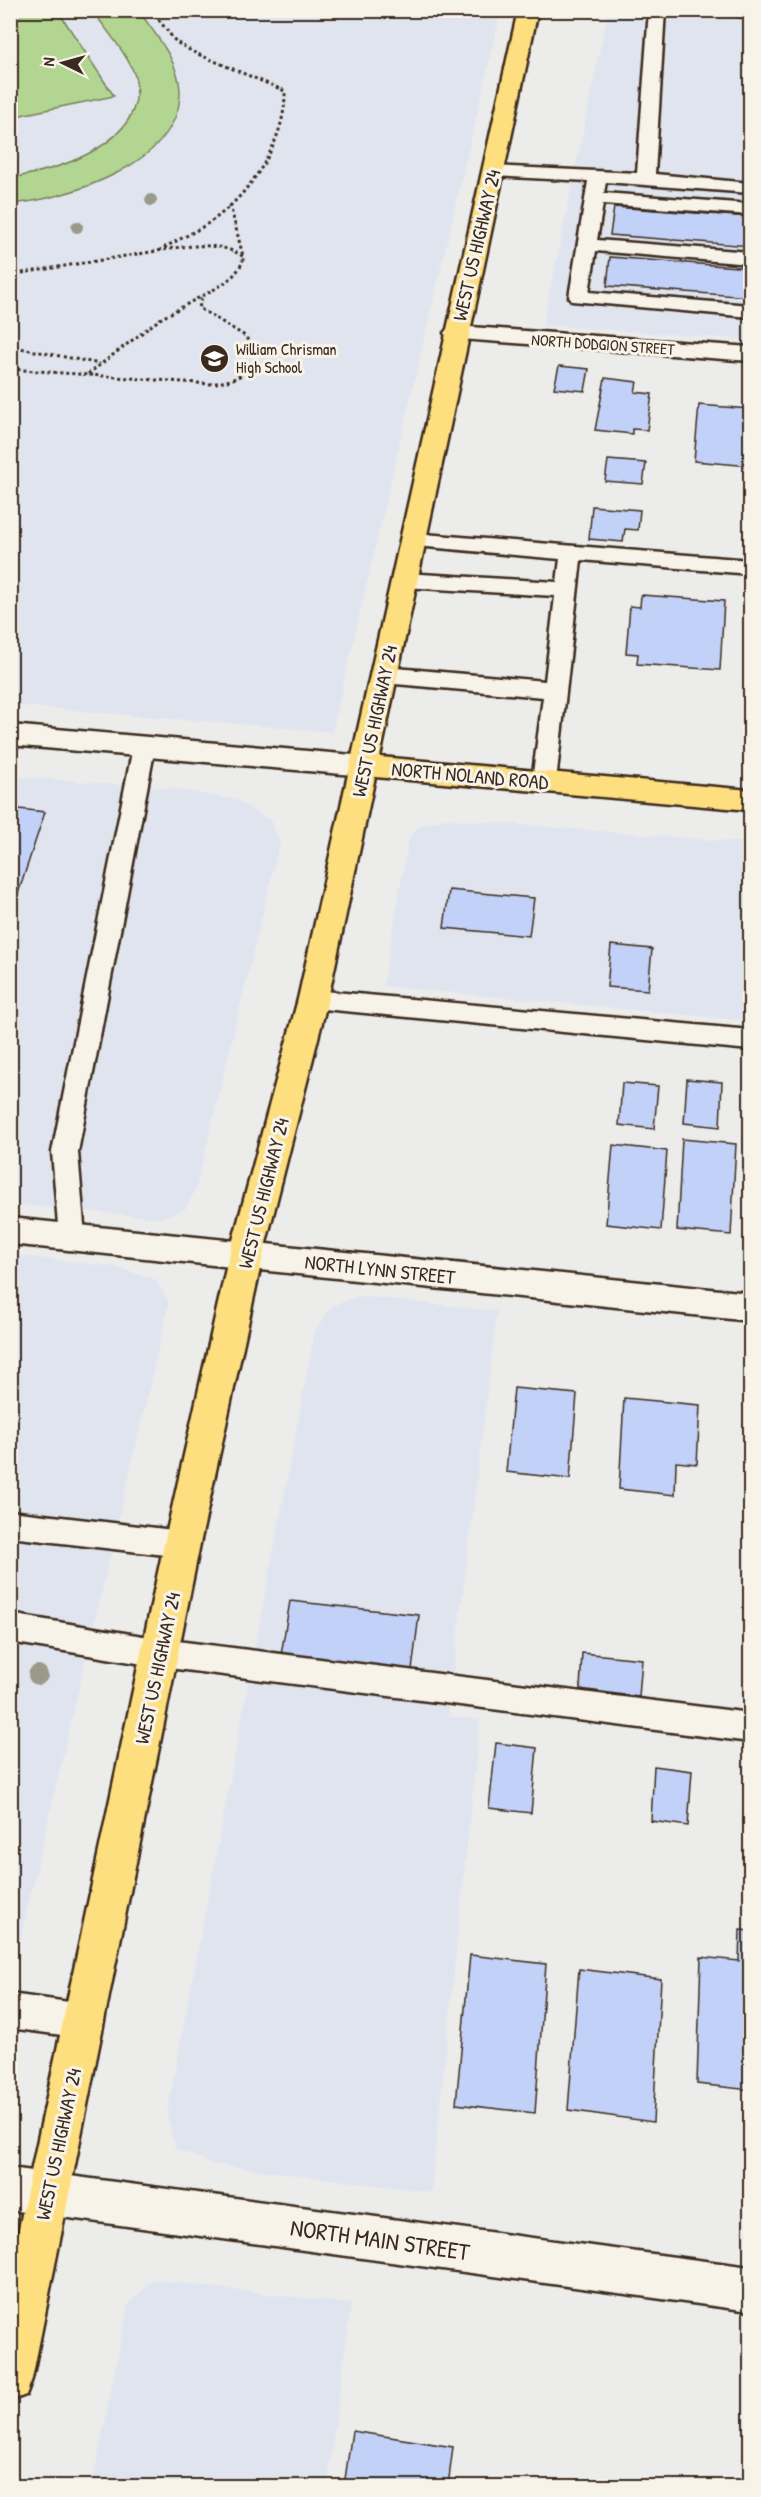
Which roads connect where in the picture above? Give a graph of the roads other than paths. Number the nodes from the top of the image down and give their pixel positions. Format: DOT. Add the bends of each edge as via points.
graph roads {
  1 [pos="528,10"];
  2 [pos="657,10"];
  3 [pos="730,10"];
  4 [pos="750,12"];
  5 [pos="493,171"];
  6 [pos="598,177"];
  7 [pos="646,179"];
  8 [pos="750,188"];
  9 [pos="595,198"];
  10 [pos="750,210"];
  11 [pos="587,245"];
  12 [pos="750,258"];
  13 [pos="750,311"];
  14 [pos="456,333"];
  15 [pos="750,354"];
  16 [pos="412,540"];
  17 [pos="571,552"];
  18 [pos="750,567"];
  19 [pos="404,580"];
  20 [pos="566,590"];
  21 [pos="384,675"];
  22 [pos="555,690"];
  23 [pos="10,735"];
  24 [pos="144,747"];
  25 [pos="365,766"];
  26 [pos="544,781"];
  27 [pos="750,800"];
  28 [pos="313,999"];
  29 [pos="750,1040"];
  30 [pos="11,1231"];
  31 [pos="72,1237"];
  32 [pos="246,1255"];
  33 [pos="750,1307"];
  34 [pos="10,1524"];
  35 [pos="182,1544"];
  36 [pos="10,1629"];
  37 [pos="160,1653"];
  38 [pos="750,1728"];
  39 [pos="10,2011"];
  40 [pos="84,2021"];
  41 [pos="29,2192"];
  42 [pos="750,2289"];
  43 [pos="10,2379"];
  1 -- 5 [label="main road, WEST US HIGHWAY 24"];
  2 -- 7 [label="lane"];
  3 -- 4 [label="lane"];
  5 -- 6 [label="lane"];
  5 -- 14 [label="main road, WEST US HIGHWAY 24"];
  6 -- 7 [label="lane"];
  6 -- 9 [label="lane"];
  7 -- 8 [label="lane"];
  9 -- 10 [label="lane"];
  9 -- 11 [label="lane"];
  11 -- 12 [label="lane"];
  11 -- 13 [label="lane" via="579,297"];
  14 -- 15 [label="street, NORTH DODGION STREET"];
  14 -- 16 [label="main road, WEST US HIGHWAY 24"];
  16 -- 17 [label="lane"];
  16 -- 19 [label="main road, WEST US HIGHWAY 24"];
  17 -- 18 [label="lane"];
  17 -- 20 [label="lane"];
  19 -- 20 [label="lane"];
  19 -- 21 [label="main road, WEST US HIGHWAY 24"];
  20 -- 22 [label="lane"];
  21 -- 22 [label="lane"];
  21 -- 25 [label="main road, WEST US HIGHWAY 24"];
  22 -- 26 [label="lane"];
  23 -- 24 [label="street, NORTH NOLAND ROAD"];
  24 -- 25 [label="street, NORTH NOLAND ROAD"];
  24 -- 31 [label="lane" via="65,1152"];
  25 -- 26 [label="main road, NORTH NOLAND ROAD"];
  25 -- 28 [label="main road, WEST US HIGHWAY 24"];
  26 -- 27 [label="main road, NORTH NOLAND ROAD"];
  28 -- 29 [label="lane"];
  28 -- 32 [label="main road, WEST US HIGHWAY 24"];
  30 -- 31 [label="street, NORTH LYNN STREET"];
  31 -- 32 [label="street, NORTH LYNN STREET"];
  32 -- 33 [label="street, NORTH LYNN STREET"];
  32 -- 35 [label="main road, WEST US HIGHWAY 24"];
  34 -- 35 [label="lane"];
  35 -- 37 [label="main road, WEST US HIGHWAY 24"];
  36 -- 37 [label="lane"];
  37 -- 38 [label="lane"];
  37 -- 40 [label="main road, WEST US HIGHWAY 24"];
  39 -- 40 [label="lane"];
  40 -- 41 [label="main road, WEST US HIGHWAY 24"];
  41 -- 42 [label="street, NORTH MAIN STREET"];
  41 -- 43 [label="main road, WEST US HIGHWAY 24"];
}
